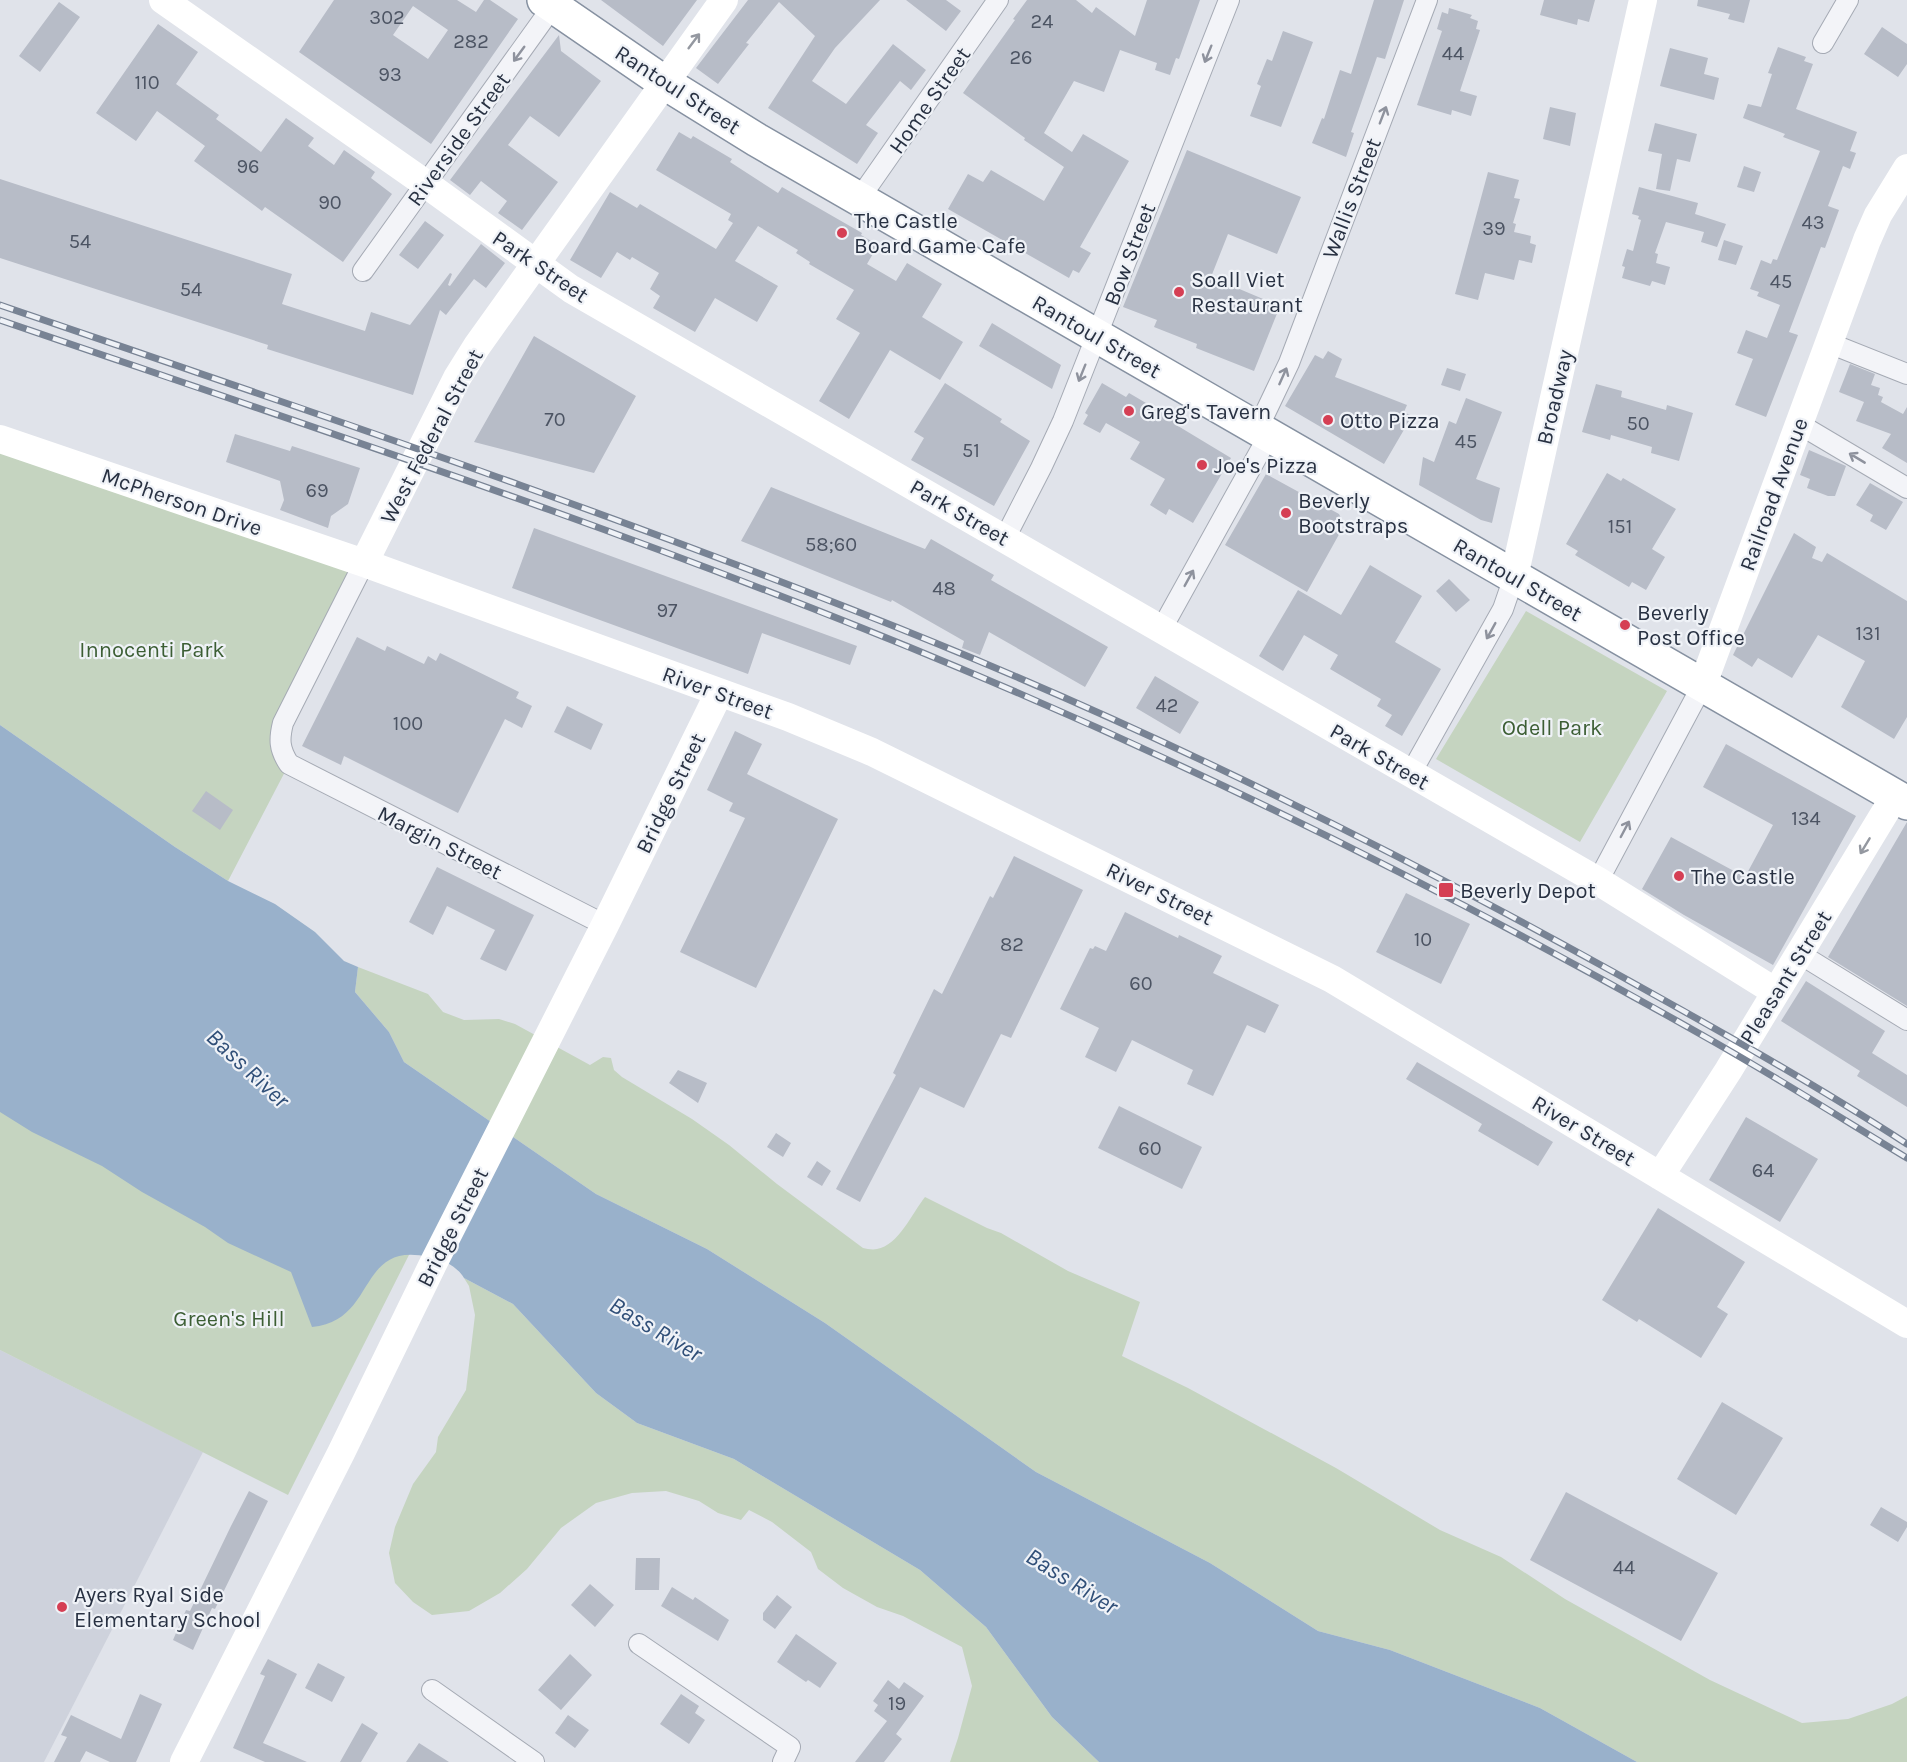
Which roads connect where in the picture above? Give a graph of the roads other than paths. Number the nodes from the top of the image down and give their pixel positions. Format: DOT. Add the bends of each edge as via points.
graph roads {
  1 [pos="163,0"];
  2 [pos="724,0"];
  3 [pos="998,0"];
  4 [pos="1229,0"];
  5 [pos="1427,0"];
  6 [pos="1643,0"];
  7 [pos="1848,0"];
  8 [pos="549,3"];
  9 [pos="1823,43"];
  10 [pos="665,83"];
  11 [pos="426,184"];
  12 [pos="1903,184"];
  13 [pos="859,199"];
  14 [pos="536,265"];
  15 [pos="363,271"];
  16 [pos="1097,336"];
  17 [pos="1830,343"];
  18 [pos="1907,374"];
  19 [pos="1799,424"];
  20 [pos="1263,431"];
  21 [pos="0,439"];
  22 [pos="1907,488"];
  23 [pos="1005,537"];
  24 [pos="364,564"];
  25 [pos="1514,577"];
  26 [pos="1161,630"];
  27 [pos="1703,684"];
  28 [pos="719,693"];
  29 [pos="281,751"];
  30 [pos="1411,774"];
  31 [pos="1903,792"];
  32 [pos="1598,880"];
  33 [pos="605,925"];
  34 [pos="1800,954"];
  35 [pos="1776,992"];
  36 [pos="1907,1020"];
  37 [pos="1660,1176"];
  38 [pos="1907,1324"];
  39 [pos="639,1644"];
  40 [pos="432,1690"];
  41 [pos="184,1762"];
  42 [pos="534,1762"];
  43 [pos="783,1762"];
  1 -- 11 [label="street, Park Street"];
  10 -- 2 [label="street, West Federal Street, one-way"];
  3 -- 13 [label="street, Home Street"];
  4 -- 16 [label="street, Bow Street, one-way"];
  20 -- 5 [label="street, Wallis Street, one-way"];
  6 -- 25 [label="street, Broadway"];
  7 -- 9 [label="street"];
  8 -- 10 [label="highway, Rantoul Street"];
  8 -- 11 [label="street, Riverside Street, one-way"];
  10 -- 13 [label="highway, Rantoul Street"];
  10 -- 14 [label="street, West Federal Street"];
  11 -- 14 [label="street, Park Street"];
  11 -- 15 [label="street, Riverside Street"];
  12 -- 17 [label="street, Railroad Avenue" via="1878,215"];
  13 -- 16 [label="highway, Rantoul Street"];
  14 -- 23 [label="street, Park Street" via="571,289"];
  14 -- 24 [label="street, West Federal Street" via="456,378"];
  16 -- 20 [label="highway, Rantoul Street"];
  16 -- 23 [label="street, Bow Street, one-way" via="1047,455"];
  17 -- 18 [label="street"];
  17 -- 19 [label="street, Railroad Avenue"];
  22 -- 19 [label="street, one-way"];
  19 -- 27 [label="street, Railroad Avenue"];
  20 -- 25 [label="highway, Rantoul Street"];
  26 -- 20 [label="street, Wallis Street, one-way"];
  21 -- 24 [label="street, McPherson Drive"];
  23 -- 26 [label="street, Park Street"];
  24 -- 28 [label="street, River Street"];
  24 -- 29 [label="street, West Federal Street" via="283,723"];
  25 -- 27 [label="highway, Rantoul Street"];
  25 -- 30 [label="street, Broadway, one-way" via="1503,609"];
  26 -- 30 [label="street, Park Street"];
  27 -- 31 [label="highway, Rantoul Street"];
  32 -- 27 [label="street, Railroad Avenue, one-way"];
  28 -- 33 [label="street, Bridge Street"];
  28 -- 37 [label="street, River Street" via="872,753 1311,968"];
  29 -- 33 [label="street, Margin Street" via="289,764 300,771"];
  30 -- 32 [label="street, Park Street"];
  31 -- 34 [label="street, Pleasant Street, one-way"];
  32 -- 35 [label="street, Park Street"];
  33 -- 41 [label="street, Bridge Street"];
  34 -- 35 [label="street, Pleasant Street"];
  34 -- 36 [label="street"];
  35 -- 37 [label="street, Pleasant Street"];
  37 -- 38 [label="street, River Street"];
  39 -- 43 [label="street" via="790,1747"];
  40 -- 42 [label="street"];
}
